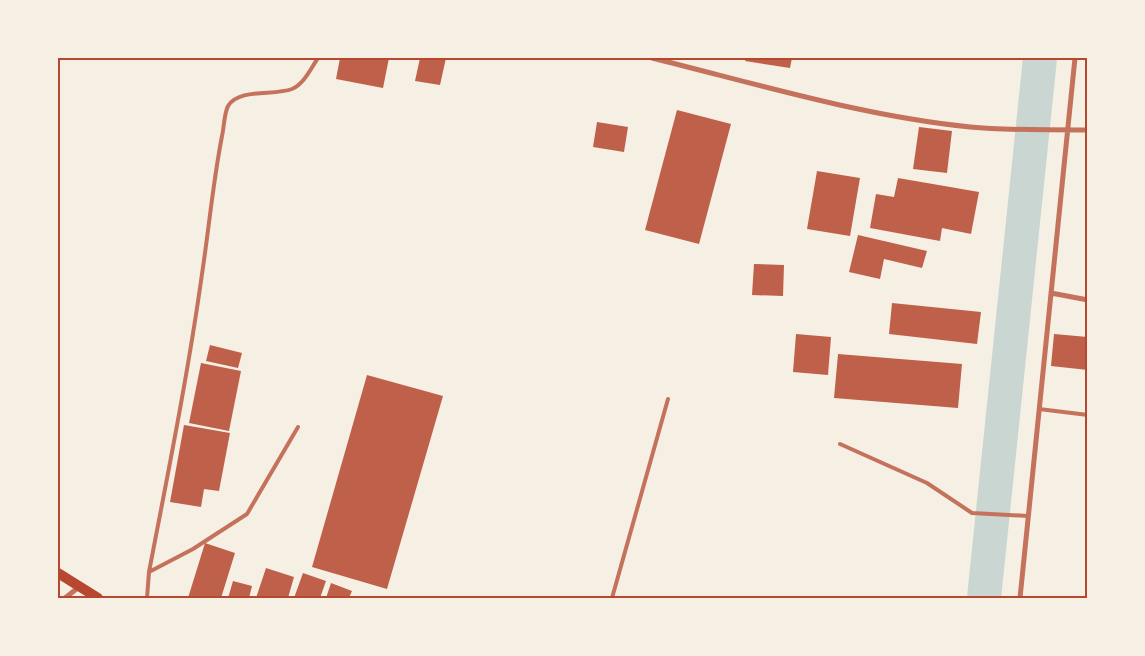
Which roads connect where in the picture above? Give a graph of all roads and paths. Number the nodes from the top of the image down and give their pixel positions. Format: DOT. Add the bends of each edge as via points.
graph roads {
  1 [pos="318,58"];
  2 [pos="652,58"];
  3 [pos="1075,58"];
  4 [pos="1068,130"];
  5 [pos="1088,130"];
  6 [pos="1051,293"];
  7 [pos="1088,300"];
  8 [pos="668,398"];
  9 [pos="1039,409"];
  10 [pos="1088,415"];
  11 [pos="298,427"];
  12 [pos="840,444"];
  13 [pos="1028,516"];
  14 [pos="149,572"];
  15 [pos="58,573"];
  16 [pos="79,587"];
  17 [pos="65,598"];
  18 [pos="98,598"];
  19 [pos="147,598"];
  20 [pos="612,598"];
  21 [pos="1020,598"];
  1 -- 14 [label="lane" via="307,76 293,89 239,97 228,106 179,414"];
  2 -- 4 [label="street" via="863,111 969,127"];
  3 -- 4 [label="street"];
  4 -- 5 [label="street"];
  4 -- 6 [label="street"];
  6 -- 7 [label="street"];
  6 -- 9 [label="street"];
  8 -- 20 [label="lane"];
  9 -- 10 [label="lane"];
  9 -- 13 [label="street"];
  11 -- 14 [label="lane" via="246,514 194,549"];
  12 -- 13 [label="lane" via="927,483 972,513"];
  13 -- 21 [label="street"];
  14 -- 19 [label="lane"];
  15 -- 16 [label="main road"];
  16 -- 17 [label="street"];
  16 -- 18 [label="main road"];
}
